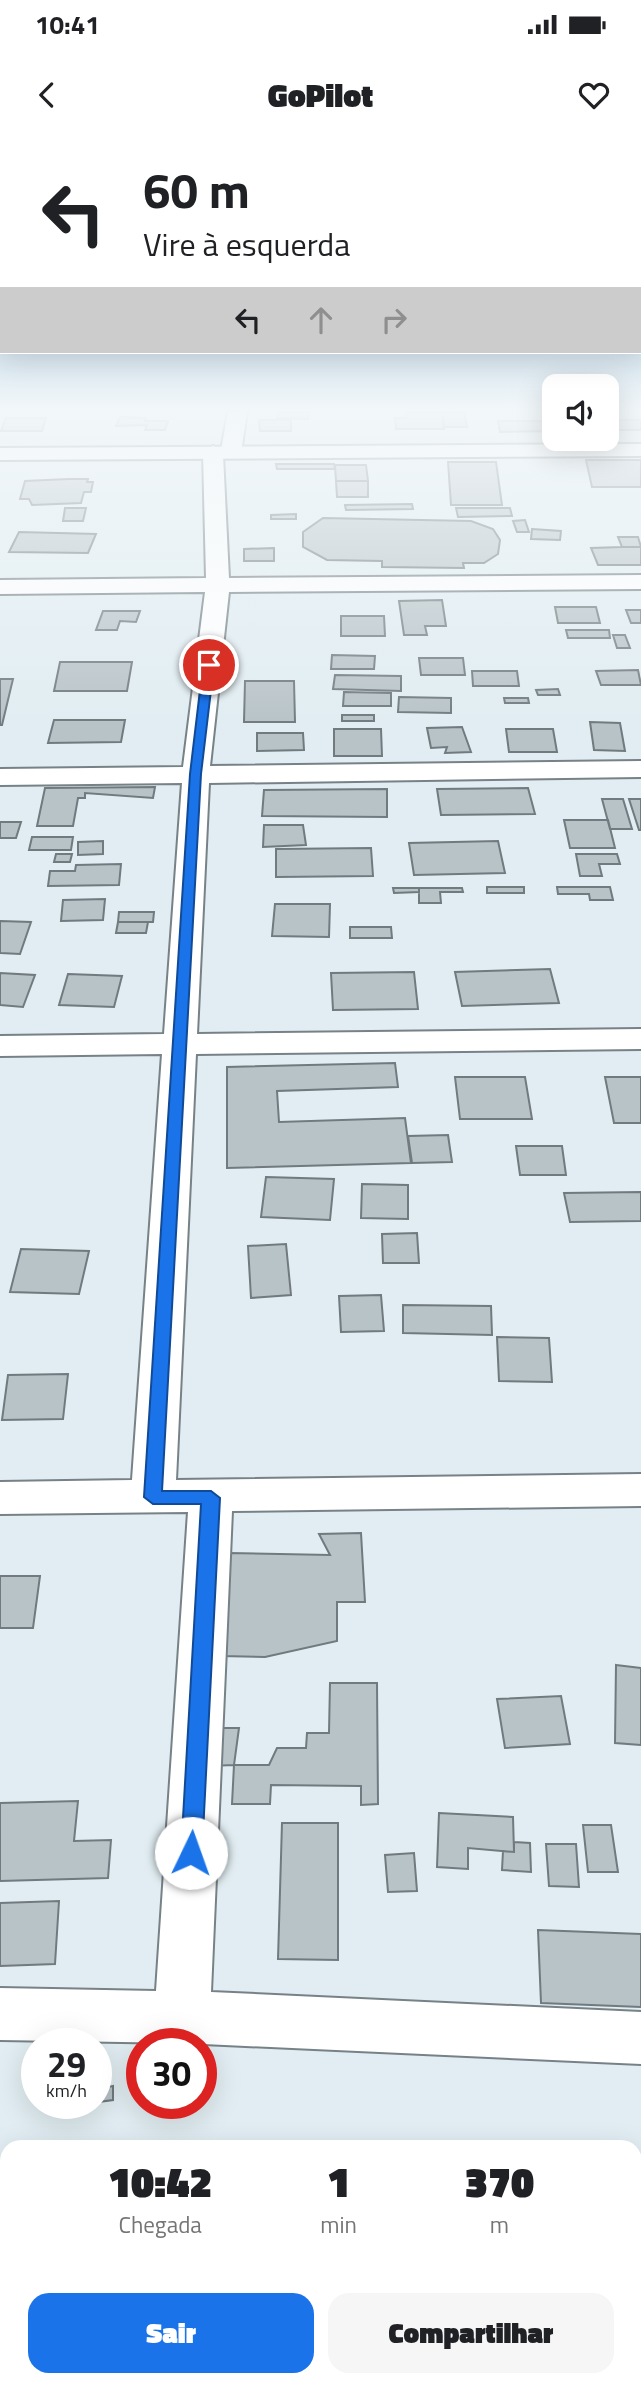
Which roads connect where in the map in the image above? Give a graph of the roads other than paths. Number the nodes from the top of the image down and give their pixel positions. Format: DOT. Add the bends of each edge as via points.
graph roads {
  1 [pos="220,517"];
  2 [pos="641,582"];
  3 [pos="218,583"];
  4 [pos="0,587"];
  5 [pos="641,769"];
  6 [pos="196,774"];
  7 [pos="0,777"];
  8 [pos="641,1039"];
  9 [pos="181,1044"];
  10 [pos="0,1046"];
  11 [pos="641,1490"];
  12 [pos="153,1497"];
  13 [pos="0,1498"];
  14 [pos="211,1498"];
  15 [pos="0,2014"];
  16 [pos="182,2017"];
  17 [pos="641,2038"];
  1 -- 3 [label="main road"];
  2 -- 3 [label="main road"];
  3 -- 4 [label="main road"];
  3 -- 6 [label="main road"];
  5 -- 6 [label="main road"];
  6 -- 7 [label="main road"];
  6 -- 9 [label="main road"];
  8 -- 9 [label="main road"];
  9 -- 10 [label="main road"];
  9 -- 12 [label="main road"];
  11 -- 14 [label="main road"];
  12 -- 13 [label="main road"];
  12 -- 14 [label="main road"];
  14 -- 16 [label="main road"];
  15 -- 16 [label="main road"];
  16 -- 17 [label="main road"];
}
